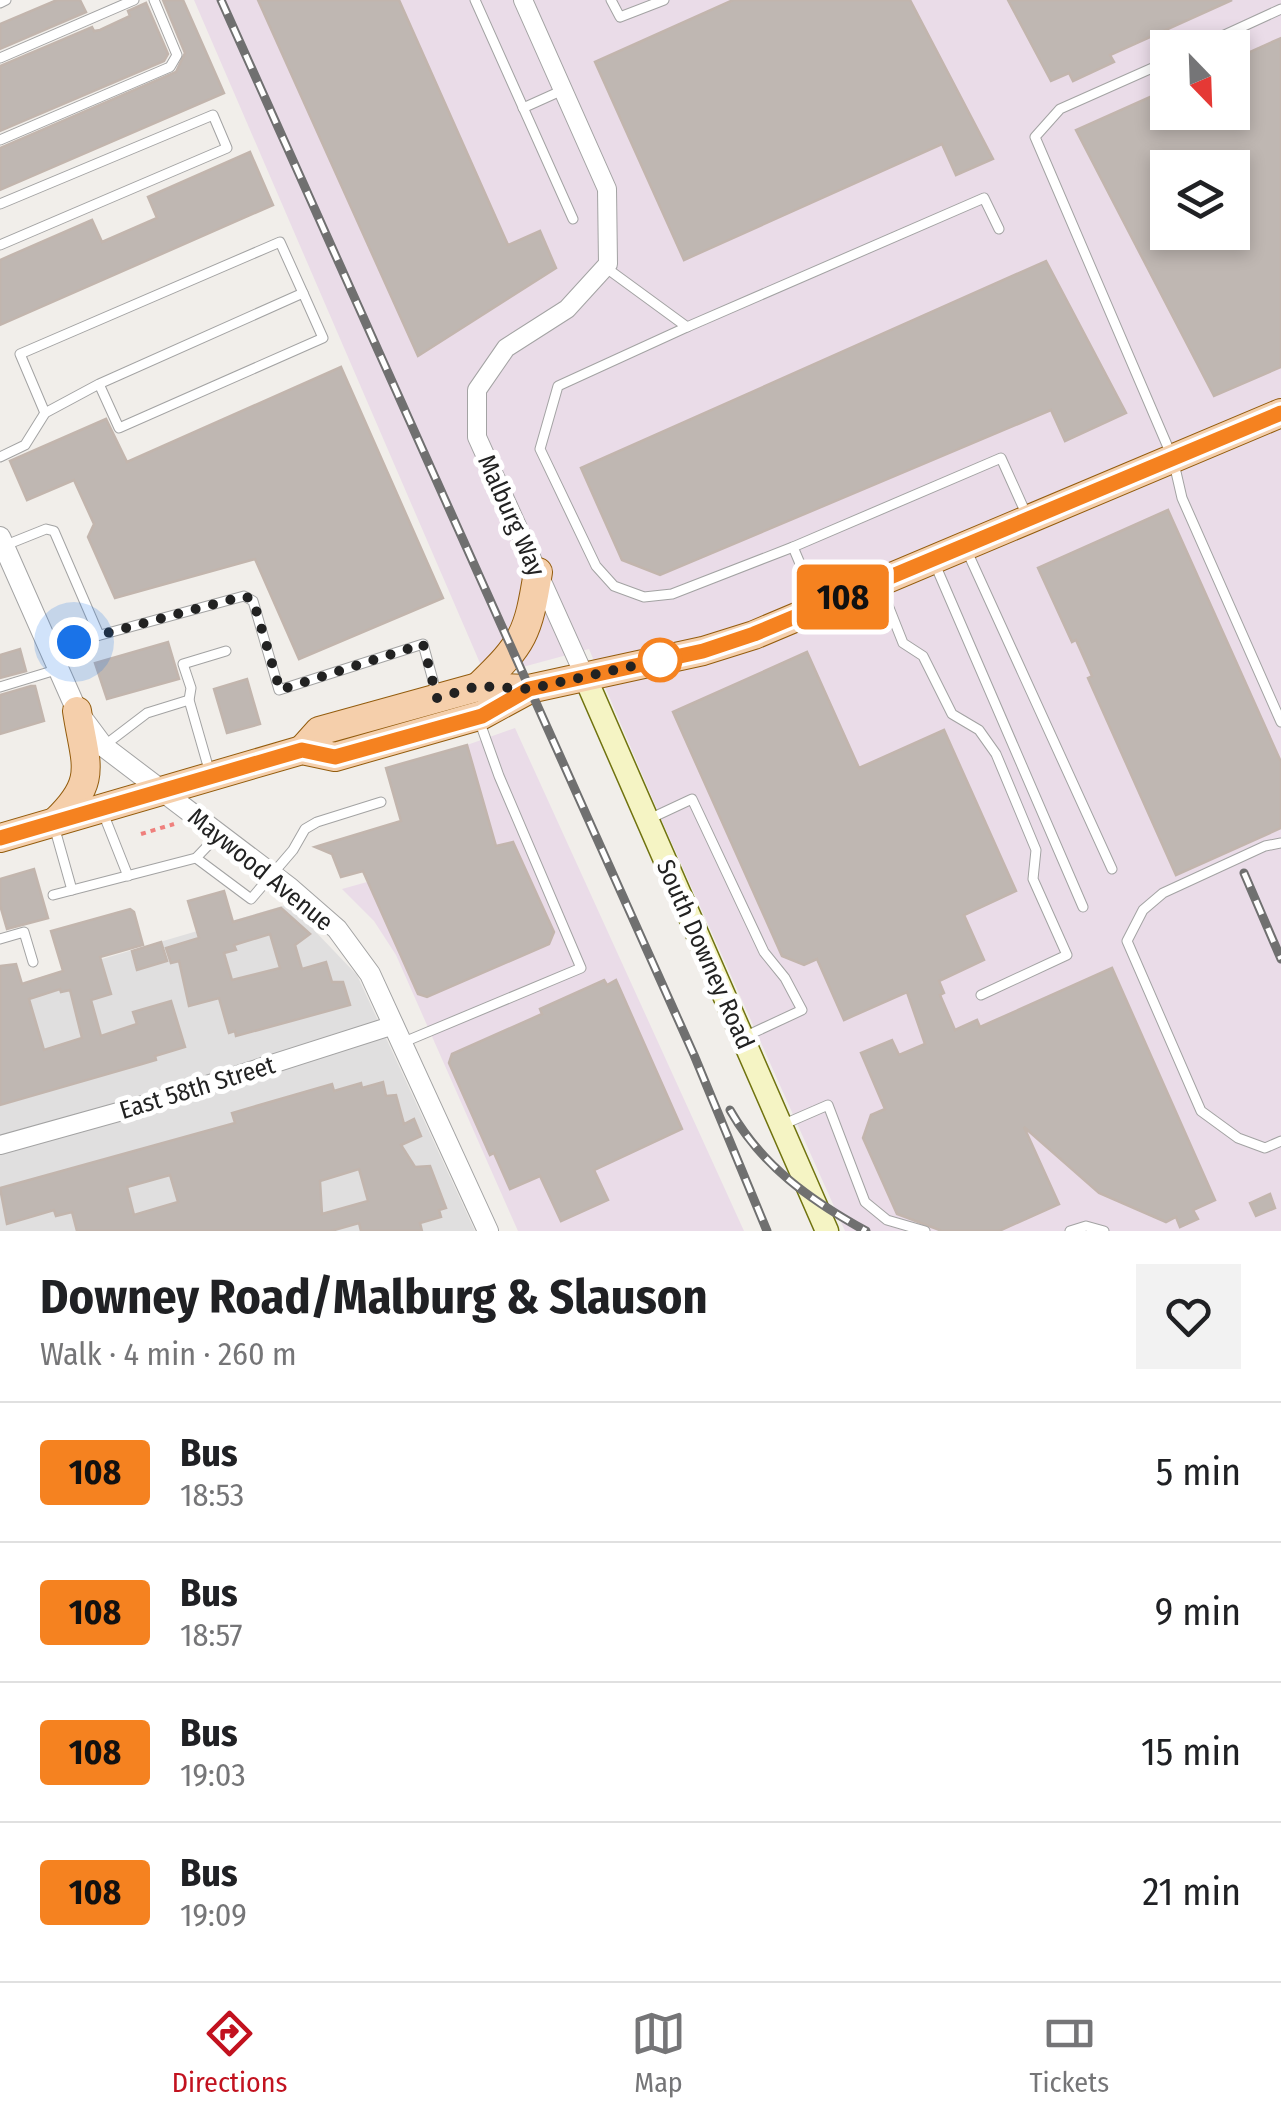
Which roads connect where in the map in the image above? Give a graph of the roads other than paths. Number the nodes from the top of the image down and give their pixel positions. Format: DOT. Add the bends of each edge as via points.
graph roads {
  1 [pos="134,0"];
  2 [pos="154,0"];
  3 [pos="475,0"];
  4 [pos="611,0"];
  5 [pos="664,0"];
  6 [pos="526,1"];
  7 [pos="1281,9"];
  8 [pos="1235,30"];
  9 [pos="0,58"];
  10 [pos="1150,68"];
  11 [pos="563,90"];
  12 [pos="524,108"];
  13 [pos="0,140"];
  14 [pos="0,204"];
  15 [pos="573,219"];
  16 [pos="999,229"];
  17 [pos="0,244"];
  18 [pos="606,268"];
  19 [pos="304,293"];
  20 [pos="688,327"];
  21 [pos="99,384"];
  22 [pos="46,413"];
  23 [pos="1281,413"];
  24 [pos="0,456"];
  25 [pos="1173,458"];
  26 [pos="1029,519"];
  27 [pos="1,543"];
  28 [pos="965,546"];
  29 [pos="793,547"];
  30 [pos="932,560"];
  31 [pos="538,572"];
  32 [pos="879,582"];
  33 [pos="818,608"];
  34 [pos="99,635"];
  35 [pos="50,649"];
  36 [pos="226,651"];
  37 [pos="58,669"];
  38 [pos="592,675"];
  39 [pos="478,686"];
  40 [pos="0,687"];
  41 [pos="529,689"];
  42 [pos="437,698"];
  43 [pos="189,700"];
  44 [pos="77,711"];
  45 [pos="478,717"];
  46 [pos="1281,722"];
  47 [pos="102,746"];
  48 [pos="302,750"];
  49 [pos="211,776"];
  50 [pos="162,790"];
  51 [pos="381,802"];
  52 [pos="100,808"];
  53 [pos="647,820"];
  54 [pos="54,822"];
  55 [pos="219,834"];
  56 [pos="0,838"];
  57 [pos="1281,843"];
  58 [pos="196,858"];
  59 [pos="1112,869"];
  60 [pos="272,874"];
  61 [pos="128,876"];
  62 [pos="72,890"];
  63 [pos="53,895"];
  64 [pos="1083,906"];
  65 [pos="0,938"];
  66 [pos="33,962"];
  67 [pos="981,995"];
  68 [pos="398,1034"];
  69 [pos="744,1036"];
  70 [pos="780,1126"];
  71 [pos="1281,1141"];
  72 [pos="0,1145"];
  73 [pos="488,1231"];
  74 [pos="827,1231"];
  75 [pos="925,1231"];
  76 [pos="1070,1231"];
  77 [pos="1104,1231"];
  1 -- 9 [label="lane"];
  2 -- 13 [label="lane" via="177,55 170,66"];
  3 -- 12 [label="lane"];
  4 -- 5 [label="lane" via="620,16"];
  6 -- 11 [label="street"];
  7 -- 8 [label="lane"];
  10 -- 25 [label="lane" via="1060,109 1035,137"];
  11 -- 12 [label="lane"];
  11 -- 18 [label="street" via="607,189"];
  12 -- 15 [label="lane"];
  14 -- 17 [label="lane" via="213,115 227,148"];
  16 -- 20 [label="lane" via="984,198"];
  18 -- 20 [label="lane"];
  18 -- 31 [label="street, Malburg Way" via="568,309 506,348 477,390 477,437"];
  19 -- 21 [label="lane"];
  19 -- 21 [label="lane" via="322,338 306,346 119,428"];
  19 -- 22 [label="lane" via="280,242 20,354"];
  20 -- 29 [label="lane" via="558,386 540,449 580,533 614,586 644,597 672,594"];
  21 -- 22 [label="lane"];
  22 -- 24 [label="lane" via="25,445"];
  23 -- 25 [label="main road"];
  25 -- 26 [label="main road"];
  25 -- 46 [label="lane" via="1182,498"];
  26 -- 28 [label="main road"];
  26 -- 29 [label="lane" via="1000,458"];
  27 -- 34 [label="lane" via="54,532"];
  27 -- 35 [label="street, Maywood Avenue"];
  28 -- 30 [label="main road"];
  28 -- 59 [label="lane"];
  29 -- 33 [label="lane"];
  30 -- 32 [label="main road"];
  30 -- 64 [label="lane"];
  31 -- 38 [label="street, Malburg Way"];
  31 -- 39 [label="main road" via="522,640"];
  32 -- 33 [label="main road"];
  32 -- 67 [label="lane" via="903,644 923,656 952,714 979,730 996,754 1036,850 1033,879 1067,954"];
  33 -- 38 [label="main road" via="703,651"];
  34 -- 35 [label="lane"];
  34 -- 42 [label="lane" via="244,596 253,600 280,690 423,644"];
  35 -- 37 [label="street, Maywood Avenue"];
  36 -- 43 [label="lane" via="184,664"];
  37 -- 40 [label="lane"];
  37 -- 44 [label="street, Maywood Avenue"];
  38 -- 41 [label="main road"];
  38 -- 53 [label="main road, South Downey Road"];
  39 -- 41 [label="main road"];
  39 -- 42 [label="main road"];
  41 -- 45 [label="main road"];
  42 -- 48 [label="main road" via="319,731"];
  43 -- 47 [label="lane" via="147,713"];
  43 -- 49 [label="lane"];
  44 -- 47 [label="street, Maywood Avenue"];
  44 -- 54 [label="main road" via="87,779 76,802"];
  45 -- 48 [label="main road" via="335,757"];
  45 -- 68 [label="lane" via="581,968"];
  47 -- 50 [label="street, Maywood Avenue"];
  48 -- 49 [label="main road"];
  49 -- 50 [label="main road"];
  50 -- 52 [label="main road"];
  50 -- 55 [label="street, Maywood Avenue"];
  51 -- 60 [label="lane" via="305,829"];
  52 -- 54 [label="main road"];
  52 -- 61 [label="lane"];
  53 -- 69 [label="main road, South Downey Road"];
  53 -- 69 [label="lane" via="692,799 764,952 802,1010"];
  54 -- 56 [label="main road"];
  54 -- 62 [label="lane"];
  55 -- 58 [label="lane"];
  55 -- 60 [label="street, Maywood Avenue"];
  57 -- 71 [label="lane" via="1162,894 1127,940 1201,1111 1238,1138 1265,1148"];
  58 -- 60 [label="lane" via="251,899"];
  58 -- 61 [label="lane"];
  60 -- 68 [label="street, Maywood Avenue" via="337,930 370,974"];
  61 -- 62 [label="lane"];
  62 -- 63 [label="lane"];
  65 -- 66 [label="lane" via="24,932"];
  68 -- 72 [label="street, East 58th Street"];
  68 -- 73 [label="street, Maywood Avenue"];
  69 -- 70 [label="main road, South Downey Road"];
  70 -- 74 [label="main road, South Downey Road"];
  70 -- 75 [label="lane" via="828,1105 865,1202 887,1220"];
  76 -- 77 [label="lane"];
}
